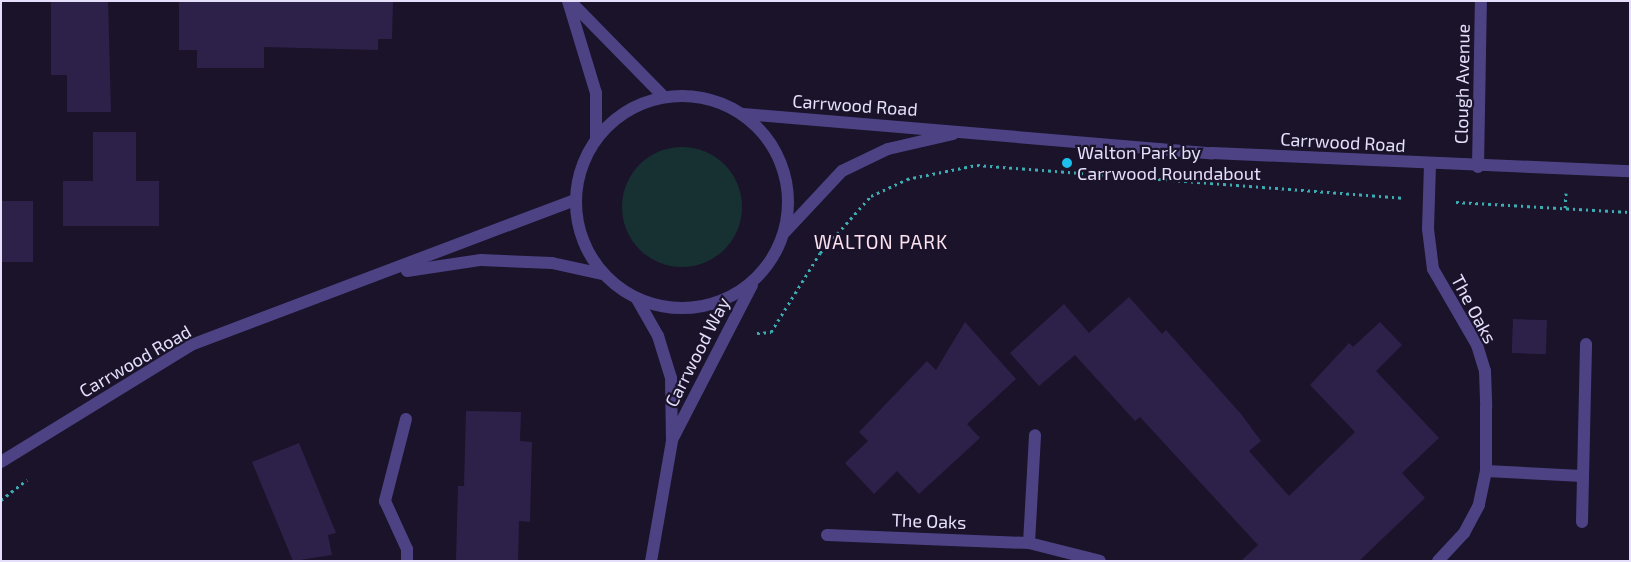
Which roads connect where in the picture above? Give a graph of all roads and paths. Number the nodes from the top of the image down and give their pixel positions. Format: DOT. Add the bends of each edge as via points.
graph roads {
  1 [pos="569,1"];
  2 [pos="1481,1"];
  3 [pos="664,97"];
  4 [pos="742,114"];
  5 [pos="965,131"];
  6 [pos="596,137"];
  7 [pos="1430,165"];
  8 [pos="1478,167"];
  9 [pos="1630,171"];
  10 [pos="573,201"];
  11 [pos="1429,201"];
  12 [pos="1630,212"];
  13 [pos="784,233"];
  14 [pos="602,274"];
  15 [pos="378,276"];
  16 [pos="755,279"];
  17 [pos="637,299"];
  18 [pos="723,334"];
  19 [pos="1586,344"];
  20 [pos="406,419"];
  21 [pos="1035,435"];
  22 [pos="672,441"];
  23 [pos="1,462"];
  24 [pos="1486,471"];
  25 [pos="34,474"];
  26 [pos="1582,476"];
  27 [pos="1,500"];
  28 [pos="1582,522"];
  29 [pos="827,535"];
  30 [pos="1029,543"];
  31 [pos="407,561"];
  32 [pos="651,561"];
  33 [pos="1100,561"];
  34 [pos="1438,561"];
  1 -- 3 [label="street"];
  1 -- 6 [label="street" via="596,93"];
  2 -- 8 [label="street, Clough Avenue"];
  3 -- 4 [label="street" via="691,96 718,101"];
  3 -- 6 [label="street" via="626,111"];
  4 -- 5 [label="street, Carrwood Road"];
  4 -- 13 [label="street" via="769,142 784,169 788,191"];
  5 -- 7 [label="street, Carrwood Road" via="1212,153"];
  5 -- 13 [label="street, Carrwood Road" via="888,149 842,170"];
  6 -- 10 [label="street" via="579,173"];
  7 -- 8 [label="street, Carrwood Road"];
  7 -- 11 [label="street, The Oaks"];
  8 -- 9 [label="street, Carrwood Road"];
  10 -- 14 [label="street" via="584,245"];
  10 -- 15 [label="street, Carrwood Road"];
  11 -- 12 [label="path"];
  11 -- 18 [label="path" via="977,165 907,179 872,196 820,253 771,332"];
  11 -- 24 [label="street, The Oaks" via="1433,269 1477,345 1485,372"];
  13 -- 16 [label="street" via="772,260"];
  14 -- 15 [label="street, Carrwood Road" via="552,263 481,260"];
  14 -- 17 [label="street"];
  15 -- 23 [label="street, Carrwood Road" via="191,345"];
  16 -- 17 [label="street" via="712,305 661,307"];
  16 -- 18 [label="street, Carrwood Way"];
  17 -- 22 [label="street, Carrwood Way" via="658,336 671,378"];
  18 -- 22 [label="street, Carrwood Way"];
  19 -- 26 [label="street"];
  20 -- 31 [label="street" via="385,501 407,549"];
  21 -- 30 [label="street"];
  22 -- 32 [label="street, Carrwood Way"];
  24 -- 26 [label="street"];
  24 -- 34 [label="street, The Oaks" via="1479,505 1464,533"];
  25 -- 27 [label="path"];
  26 -- 28 [label="street"];
  29 -- 30 [label="street, The Oaks"];
  30 -- 33 [label="street, The Oaks"];
}
